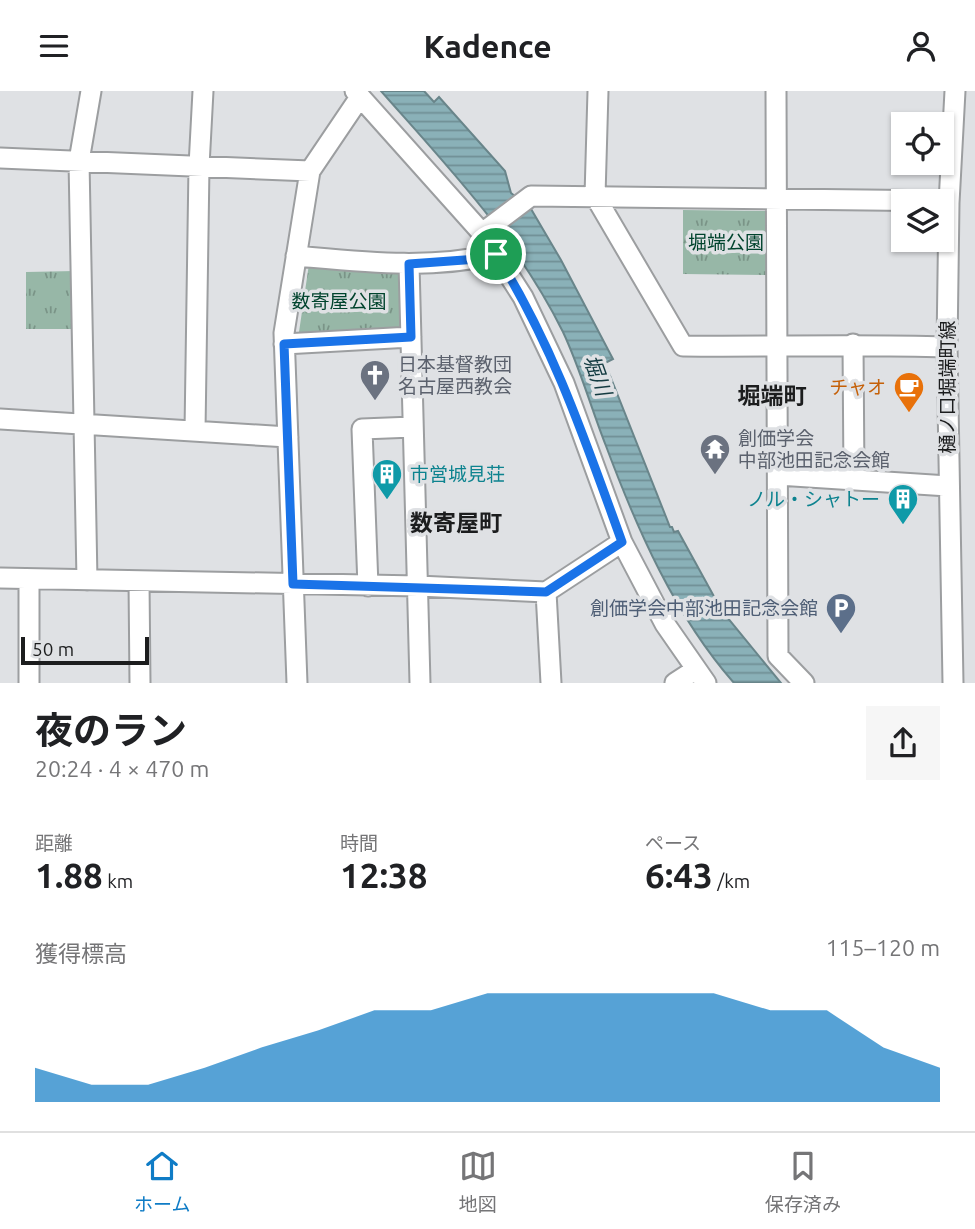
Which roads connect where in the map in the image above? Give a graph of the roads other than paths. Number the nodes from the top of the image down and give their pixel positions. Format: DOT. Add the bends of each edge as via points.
graph roads {
  1 [pos="91,91"];
  2 [pos="203,91"];
  3 [pos="597,91"];
  4 [pos="776,91"];
  5 [pos="955,91"];
  6 [pos="357,94"];
  7 [pos="0,158"];
  8 [pos="79,161"];
  9 [pos="199,166"];
  10 [pos="310,171"];
  11 [pos="950,189"];
  12 [pos="595,196"];
  13 [pos="775,199"];
  14 [pos="891,200"];
  15 [pos="488,229"];
  16 [pos="948,252"];
  17 [pos="496,254"];
  18 [pos="296,256"];
  19 [pos="409,264"];
  20 [pos="411,337"];
  21 [pos="284,344"];
  22 [pos="853,344"];
  23 [pos="776,347"];
  24 [pos="947,347"];
  25 [pos="0,419"];
  26 [pos="85,425"];
  27 [pos="413,427"];
  28 [pos="195,431"];
  29 [pos="288,437"];
  30 [pos="778,475"];
  31 [pos="853,479"];
  32 [pos="948,486"];
  33 [pos="622,542"];
  34 [pos="0,578"];
  35 [pos="29,579"];
  36 [pos="87,580"];
  37 [pos="139,581"];
  38 [pos="293,584"];
  39 [pos="368,586"];
  40 [pos="418,586"];
  41 [pos="546,592"];
  42 [pos="700,676"];
  43 [pos="29,683"];
  44 [pos="140,683"];
  45 [pos="297,683"];
  46 [pos="420,683"];
  47 [pos="551,683"];
  48 [pos="675,683"];
  49 [pos="804,683"];
  50 [pos="953,683"];
  1 -- 8 [label="street"];
  2 -- 9 [label="street"];
  3 -- 12 [label="street"];
  4 -- 13 [label="street"];
  5 -- 11 [label="street, 樋ノ口堀端町線"];
  6 -- 10 [label="street"];
  6 -- 15 [label="street"];
  7 -- 8 [label="street"];
  8 -- 9 [label="street"];
  8 -- 26 [label="street"];
  9 -- 10 [label="street"];
  9 -- 28 [label="street"];
  10 -- 18 [label="street"];
  12 -- 13 [label="street"];
  12 -- 15 [label="street" via="531,196"];
  12 -- 23 [label="street" via="683,346"];
  13 -- 14 [label="street"];
  13 -- 23 [label="street"];
  15 -- 17 [label="street"];
  16 -- 24 [label="street, 樋ノ口堀端町線"];
  17 -- 19 [label="street"];
  17 -- 33 [label="street" via="523,297 564,383"];
  18 -- 19 [label="street"];
  18 -- 21 [label="street"];
  19 -- 20 [label="street"];
  20 -- 21 [label="street"];
  20 -- 27 [label="street"];
  21 -- 29 [label="street"];
  22 -- 23 [label="street"];
  22 -- 24 [label="street"];
  22 -- 31 [label="street"];
  23 -- 30 [label="street"];
  24 -- 32 [label="street, 樋ノ口堀端町線"];
  25 -- 26 [label="street"];
  26 -- 28 [label="street"];
  26 -- 36 [label="street"];
  27 -- 39 [label="street" via="362,429"];
  27 -- 40 [label="street"];
  28 -- 29 [label="street"];
  29 -- 38 [label="street"];
  30 -- 31 [label="street"];
  30 -- 49 [label="street" via="778,656"];
  31 -- 32 [label="street"];
  32 -- 50 [label="street, 樋ノ口堀端町線"];
  33 -- 41 [label="street"];
  33 -- 42 [label="street" via="665,624"];
  34 -- 35 [label="street"];
  35 -- 36 [label="street"];
  35 -- 43 [label="street"];
  36 -- 37 [label="street"];
  37 -- 38 [label="street"];
  37 -- 44 [label="street"];
  38 -- 39 [label="street"];
  38 -- 45 [label="street"];
  39 -- 40 [label="street"];
  40 -- 41 [label="street"];
  40 -- 46 [label="street"];
  41 -- 47 [label="street"];
  42 -- 48 [label="street"];
}
